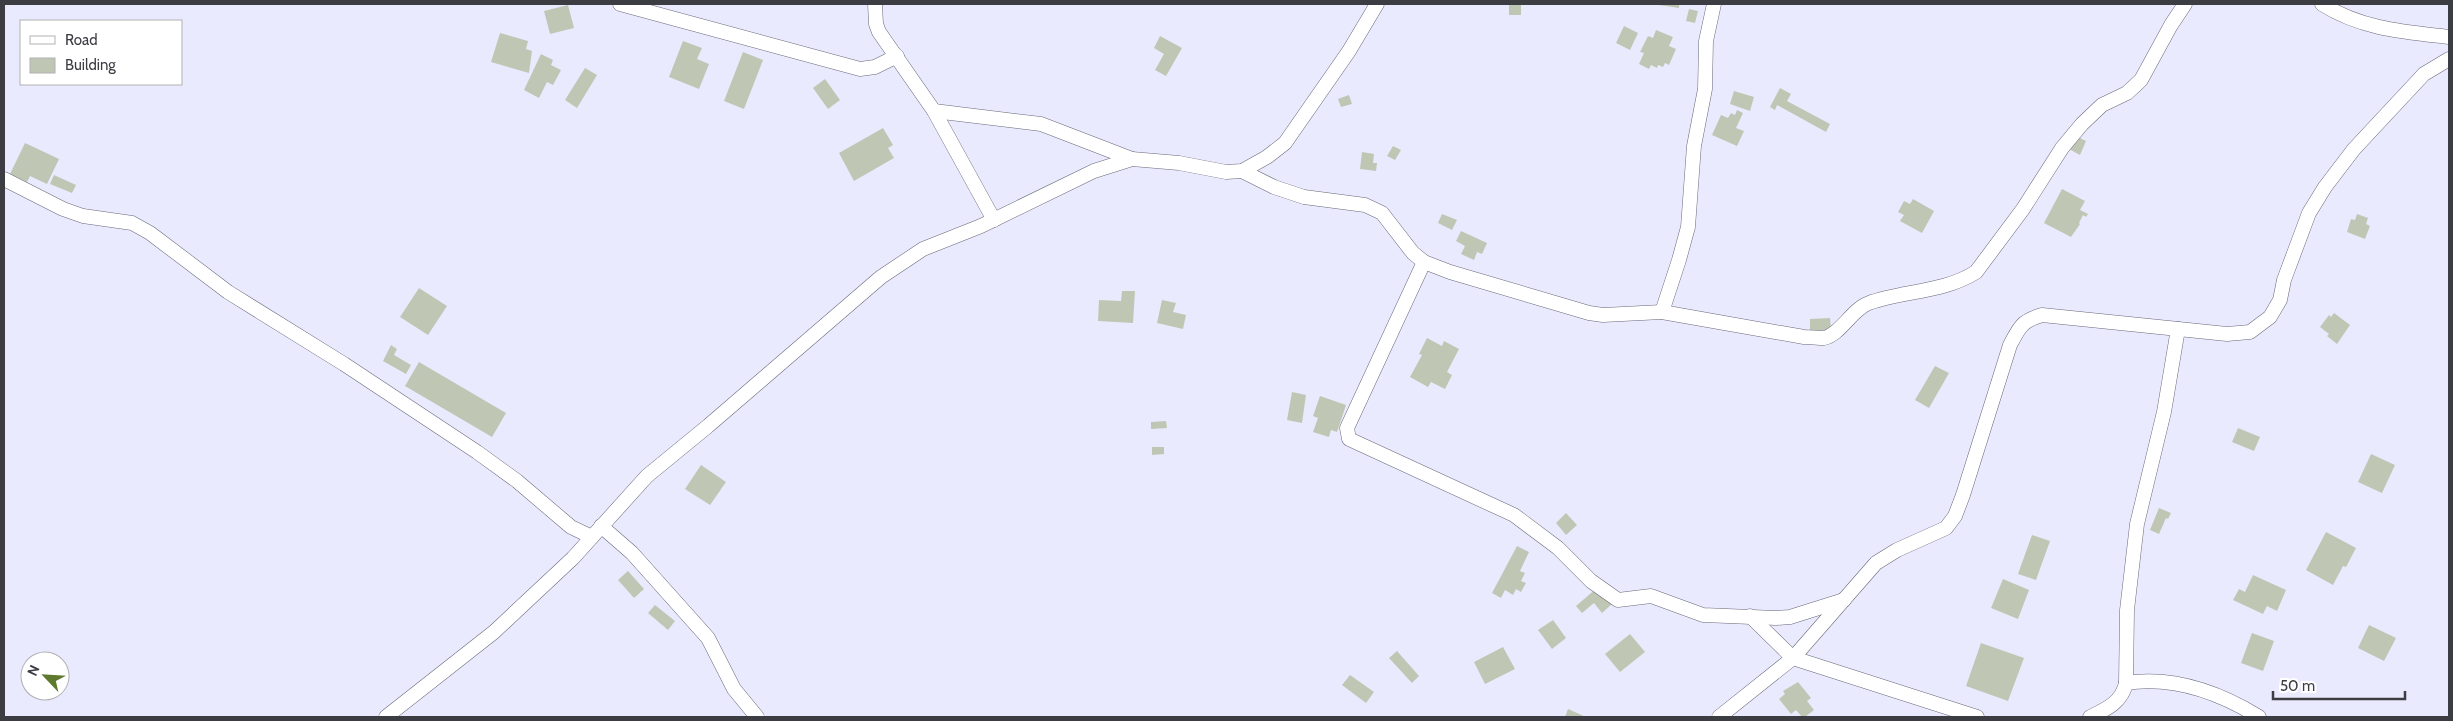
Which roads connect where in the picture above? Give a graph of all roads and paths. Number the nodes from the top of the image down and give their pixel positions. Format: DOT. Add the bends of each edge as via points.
graph roads {
  1 [pos="620,4"];
  2 [pos="875,4"];
  3 [pos="1377,4"];
  4 [pos="1714,4"];
  5 [pos="2185,4"];
  6 [pos="2322,4"];
  7 [pos="2449,37"];
  8 [pos="897,56"];
  9 [pos="2449,59"];
  10 [pos="934,111"];
  11 [pos="1132,159"];
  12 [pos="1242,171"];
  13 [pos="4,179"];
  14 [pos="994,220"];
  15 [pos="1424,262"];
  16 [pos="1662,312"];
  17 [pos="2178,329"];
  18 [pos="601,526"];
  19 [pos="592,537"];
  20 [pos="1845,599"];
  21 [pos="1750,616"];
  22 [pos="1793,658"];
  23 [pos="2126,683"];
  24 [pos="386,717"];
  25 [pos="757,717"];
  26 [pos="1719,717"];
  27 [pos="1977,717"];
  28 [pos="2090,717"];
  29 [pos="2259,717"];
  1 -- 8 [label="street" via="860,69 875,67"];
  2 -- 8 [label="street" via="879,32"];
  3 -- 12 [label="street" via="1285,144"];
  4 -- 16 [label="street" via="1706,41 1705,89 1694,146 1688,227"];
  5 -- 16 [label="street" via="2141,80 2127,93 2102,105 2082,124 2062,148 1984,263 1965,279 1867,304 1824,338"];
  6 -- 7 [label="street" via="2384,30"];
  8 -- 10 [label="street"];
  9 -- 17 [label="street" via="2424,74 2354,149 2325,187 2309,213 2284,280 2280,300 2270,317 2250,332 2227,334"];
  10 -- 11 [label="street" via="1041,124"];
  10 -- 14 [label="street"];
  11 -- 12 [label="street" via="1226,172"];
  11 -- 14 [label="street" via="1094,171"];
  12 -- 15 [label="street" via="1304,197 1365,205 1382,213"];
  13 -- 19 [label="street" via="76,214 132,223 150,233 253,309 344,364 477,452 530,491 571,527"];
  14 -- 18 [label="street" via="923,249 882,277 647,476"];
  15 -- 16 [label="street" via="1589,313"];
  15 -- 21 [label="street" via="1347,428 1348,439 1514,515 1558,548 1612,598 1625,600 1651,596 1703,615"];
  17 -- 20 [label="street" via="2042,315 2027,320 2019,327 2010,345 1990,416 1955,516 1940,532 1876,562"];
  17 -- 23 [label="street" via="2164,412 2137,524 2127,610"];
  18 -- 19 [label="street"];
  18 -- 25 [label="street" via="632,553 708,638 734,689"];
  19 -- 24 [label="street" via="494,632"];
  20 -- 21 [label="street" via="1790,617"];
  20 -- 22 [label="street"];
  21 -- 22 [label="street"];
  22 -- 26 [label="street"];
  22 -- 27 [label="street"];
  23 -- 28 [label="street" via="2118,701"];
  23 -- 29 [label="street" via="2147,680 2206,691"];
}
